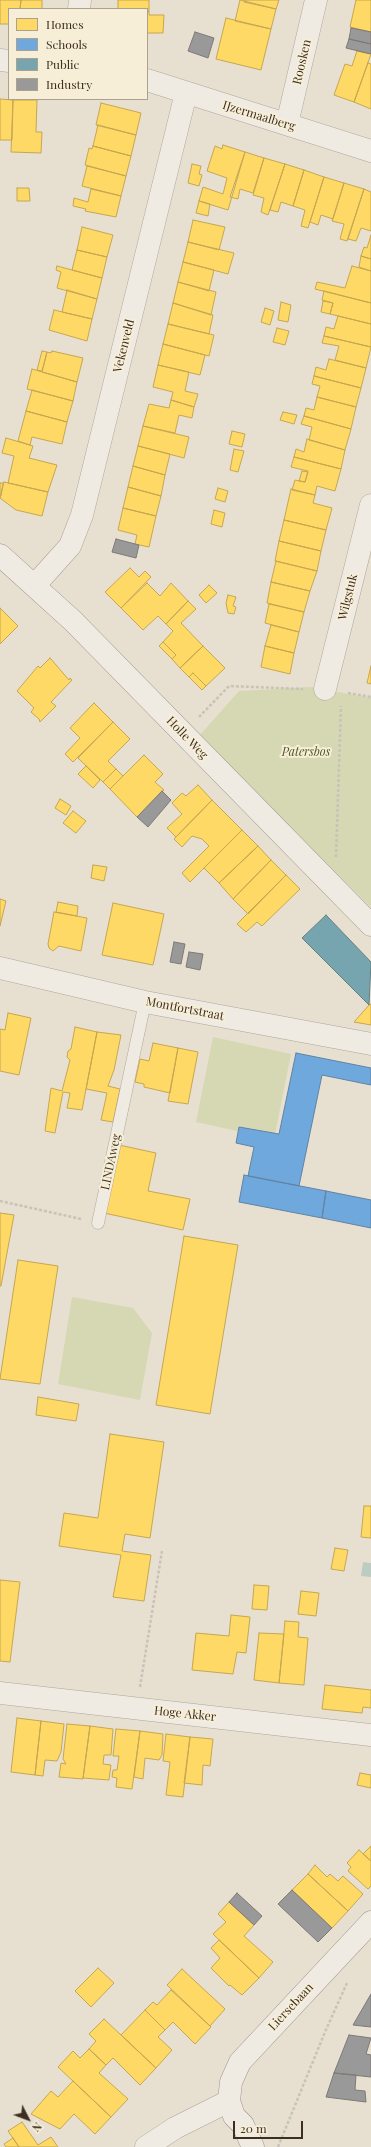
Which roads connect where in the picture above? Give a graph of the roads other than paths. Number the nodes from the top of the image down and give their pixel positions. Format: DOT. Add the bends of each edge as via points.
graph roads {
  1 [pos="316,0"];
  2 [pos="148,80"];
  3 [pos="186,93"];
  4 [pos="287,124"];
  5 [pos="371,151"];
  6 [pos="371,505"];
  7 [pos="0,555"];
  8 [pos="35,585"];
  9 [pos="325,689"];
  10 [pos="371,925"];
  11 [pos="0,968"];
  12 [pos="145,1002"];
  13 [pos="371,1044"];
  14 [pos="98,1223"];
  15 [pos="0,1693"];
  16 [pos="371,1735"];
  17 [pos="371,1922"];
  18 [pos="229,2101"];
  19 [pos="146,2147"];
  20 [pos="253,2147"];
  1 -- 4 [label="street, Roosken"];
  2 -- 3 [label="street, IJzermaalberg"];
  3 -- 4 [label="street, IJzermaalberg"];
  3 -- 8 [label="street, Vekenveld" via="82,515 70,546"];
  4 -- 5 [label="street, IJzermaalberg"];
  6 -- 9 [label="street, Wilgstuk"];
  7 -- 8 [label="street, Holle Weg"];
  8 -- 10 [label="street, Holle Weg"];
  11 -- 12 [label="street, Montfortstraat"];
  12 -- 13 [label="street, Montfortstraat"];
  12 -- 14 [label="lane, LINDAweg"];
  15 -- 16 [label="street, Hoge Akker"];
  17 -- 18 [label="street, Liersebaan" via="240,2062 230,2082"];
  18 -- 19 [label="street" via="175,2128"];
  18 -- 20 [label="street, Liersebaan" via="234,2116 243,2125"];
}
